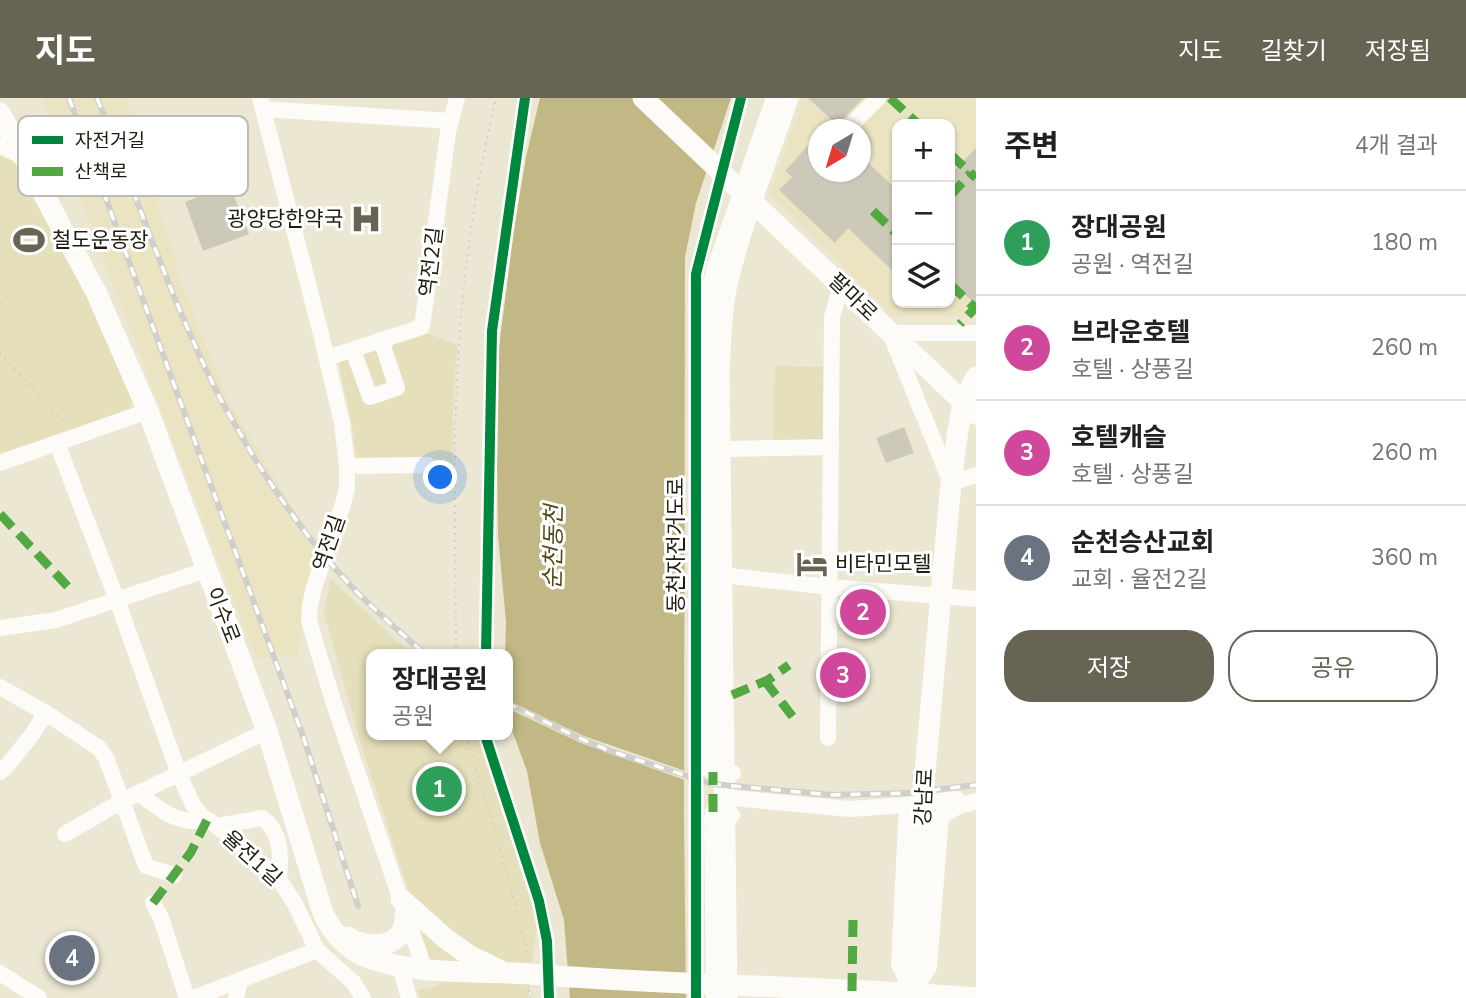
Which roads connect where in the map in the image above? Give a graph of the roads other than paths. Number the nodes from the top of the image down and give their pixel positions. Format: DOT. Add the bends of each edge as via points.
graph roads {
  1 [pos="457,98"];
  2 [pos="643,98"];
  3 [pos="774,98"];
  4 [pos="782,98"];
  5 [pos="788,98"];
  6 [pos="797,98"];
  7 [pos="878,98"];
  8 [pos="261,104"];
  9 [pos="285,104"];
  10 [pos="343,106"];
  11 [pos="0,113"];
  12 [pos="857,119"];
  13 [pos="451,121"];
  14 [pos="0,146"];
  15 [pos="18,146"];
  16 [pos="18,155"];
  17 [pos="735,185"];
  18 [pos="45,196"];
  19 [pos="760,208"];
  20 [pos="841,285"];
  21 [pos="890,332"];
  22 [pos="976,332"];
  23 [pos="381,340"];
  24 [pos="353,350"];
  25 [pos="327,358"];
  26 [pos="976,377"];
  27 [pos="970,408"];
  28 [pos="148,411"];
  29 [pos="57,443"];
  30 [pos="704,444"];
  31 [pos="831,447"];
  32 [pos="729,449"];
  33 [pos="0,463"];
  34 [pos="428,465"];
  35 [pos="347,466"];
  36 [pos="976,475"];
  37 [pos="951,483"];
  38 [pos="206,570"];
  39 [pos="706,573"];
  40 [pos="729,576"];
  41 [pos="830,587"];
  42 [pos="940,596"];
  43 [pos="976,599"];
  44 [pos="117,600"];
  45 [pos="0,628"];
  46 [pos="0,687"];
  47 [pos="47,713"];
  48 [pos="267,731"];
  49 [pos="828,738"];
  50 [pos="0,772"];
  51 [pos="733,773"];
  52 [pos="179,774"];
  53 [pos="139,793"];
  54 [pos="733,798"];
  55 [pos="122,801"];
  56 [pos="976,801"];
  57 [pos="910,805"];
  58 [pos="957,807"];
  59 [pos="212,823"];
  60 [pos="65,834"];
  61 [pos="174,875"];
  62 [pos="279,879"];
  63 [pos="153,902"];
  64 [pos="404,905"];
  65 [pos="323,913"];
  66 [pos="317,950"];
  67 [pos="400,966"];
  68 [pos="424,968"];
  69 [pos="0,973"];
  70 [pos="524,974"];
  71 [pos="240,980"];
  72 [pos="721,993"];
  73 [pos="912,995"];
  74 [pos="39,998"];
  75 [pos="187,998"];
  76 [pos="194,998"];
  77 [pos="236,998"];
  78 [pos="363,998"];
  79 [pos="410,998"];
  80 [pos="976,998"];
  1 -- 13 [label="street, 역전2길"];
  2 -- 17 [label="main road, 팔마로"];
  3 -- 17 [label="street"];
  4 -- 72 [label="main road" via="732,243 716,319"];
  5 -- 72 [label="main road" via="732,266 721,320"];
  6 -- 19 [label="street"];
  7 -- 12 [label="street"];
  8 -- 9 [label="street, 역전길"];
  8 -- 25 [label="street, 역전길"];
  9 -- 10 [label="street, 역전길"];
  10 -- 13 [label="street, 역전길"];
  11 -- 15 [label="main road, 이수로"];
  13 -- 23 [label="street, 역전2길" via="422,327"];
  14 -- 16 [label="street"];
  17 -- 19 [label="main road, 팔마로"];
  17 -- 30 [label="street" via="704,330"];
  18 -- 28 [label="main road, 이수로" via="96,292"];
  19 -- 20 [label="main road, 팔마로"];
  19 -- 32 [label="street" via="743,252 727,325"];
  20 -- 21 [label="main road, 팔마로"];
  20 -- 31 [label="street" via="832,317"];
  21 -- 22 [label="street"];
  21 -- 27 [label="main road, 팔마로"];
  21 -- 37 [label="street"];
  23 -- 24 [label="street, 역전2길"];
  23 -- 24 [label="street" via="397,388 370,397"];
  24 -- 25 [label="street, 역전2길"];
  25 -- 35 [label="street, 역전길"];
  26 -- 27 [label="main road, 강남로"];
  27 -- 37 [label="main road, 강남로" via="957,430"];
  28 -- 29 [label="street"];
  28 -- 38 [label="main road, 이수로"];
  29 -- 33 [label="street"];
  29 -- 44 [label="street, 율전1길"];
  30 -- 32 [label="street"];
  30 -- 39 [label="street"];
  31 -- 32 [label="street"];
  31 -- 41 [label="street"];
  32 -- 40 [label="street"];
  34 -- 35 [label="street"];
  35 -- 64 [label="street, 역전길" via="343,504 314,587 309,620"];
  36 -- 37 [label="street"];
  37 -- 42 [label="main road, 강남로"];
  38 -- 44 [label="street"];
  38 -- 48 [label="main road, 이수로"];
  39 -- 40 [label="street"];
  39 -- 51 [label="street" via="709,769 728,776"];
  40 -- 41 [label="street"];
  40 -- 51 [label="street"];
  41 -- 42 [label="street"];
  41 -- 49 [label="street"];
  42 -- 43 [label="street"];
  42 -- 73 [label="main road, 강남로"];
  44 -- 45 [label="street" via="56,620"];
  44 -- 52 [label="street, 율전1길"];
  46 -- 47 [label="street"];
  47 -- 50 [label="street"];
  47 -- 55 [label="street" via="99,748"];
  48 -- 52 [label="street"];
  48 -- 65 [label="main road, 이수로"];
  51 -- 54 [label="street"];
  52 -- 53 [label="street"];
  52 -- 59 [label="street, 율전1길" via="197,812"];
  53 -- 55 [label="street"];
  53 -- 59 [label="street" via="181,819"];
  54 -- 57 [label="street" via="849,809"];
  54 -- 72 [label="street"];
  55 -- 60 [label="street"];
  55 -- 61 [label="street" via="146,866"];
  56 -- 58 [label="street"];
  57 -- 58 [label="street" via="957,799"];
  57 -- 73 [label="street" via="899,964"];
  58 -- 73 [label="street" via="941,817 929,967"];
  59 -- 62 [label="street, 율전1길"];
  59 -- 62 [label="street" via="262,818 271,824 280,848"];
  62 -- 66 [label="street, 율전1길"];
  63 -- 75 [label="street"];
  64 -- 65 [label="main road" via="403,929 388,943 355,942"];
  64 -- 68 [label="street, 역전길"];
  64 -- 70 [label="main road" via="470,956"];
  65 -- 67 [label="main road, 이수로" via="336,936 351,948 370,959"];
  66 -- 71 [label="street"];
  66 -- 78 [label="street" via="354,982"];
  67 -- 68 [label="main road, 이수로"];
  67 -- 79 [label="street"];
  68 -- 70 [label="main road, 이수로"];
  69 -- 74 [label="street"];
  70 -- 72 [label="main road, 이수로"];
  71 -- 76 [label="street"];
  71 -- 77 [label="street"];
  72 -- 73 [label="main road"];
  73 -- 80 [label="main road"];
}
